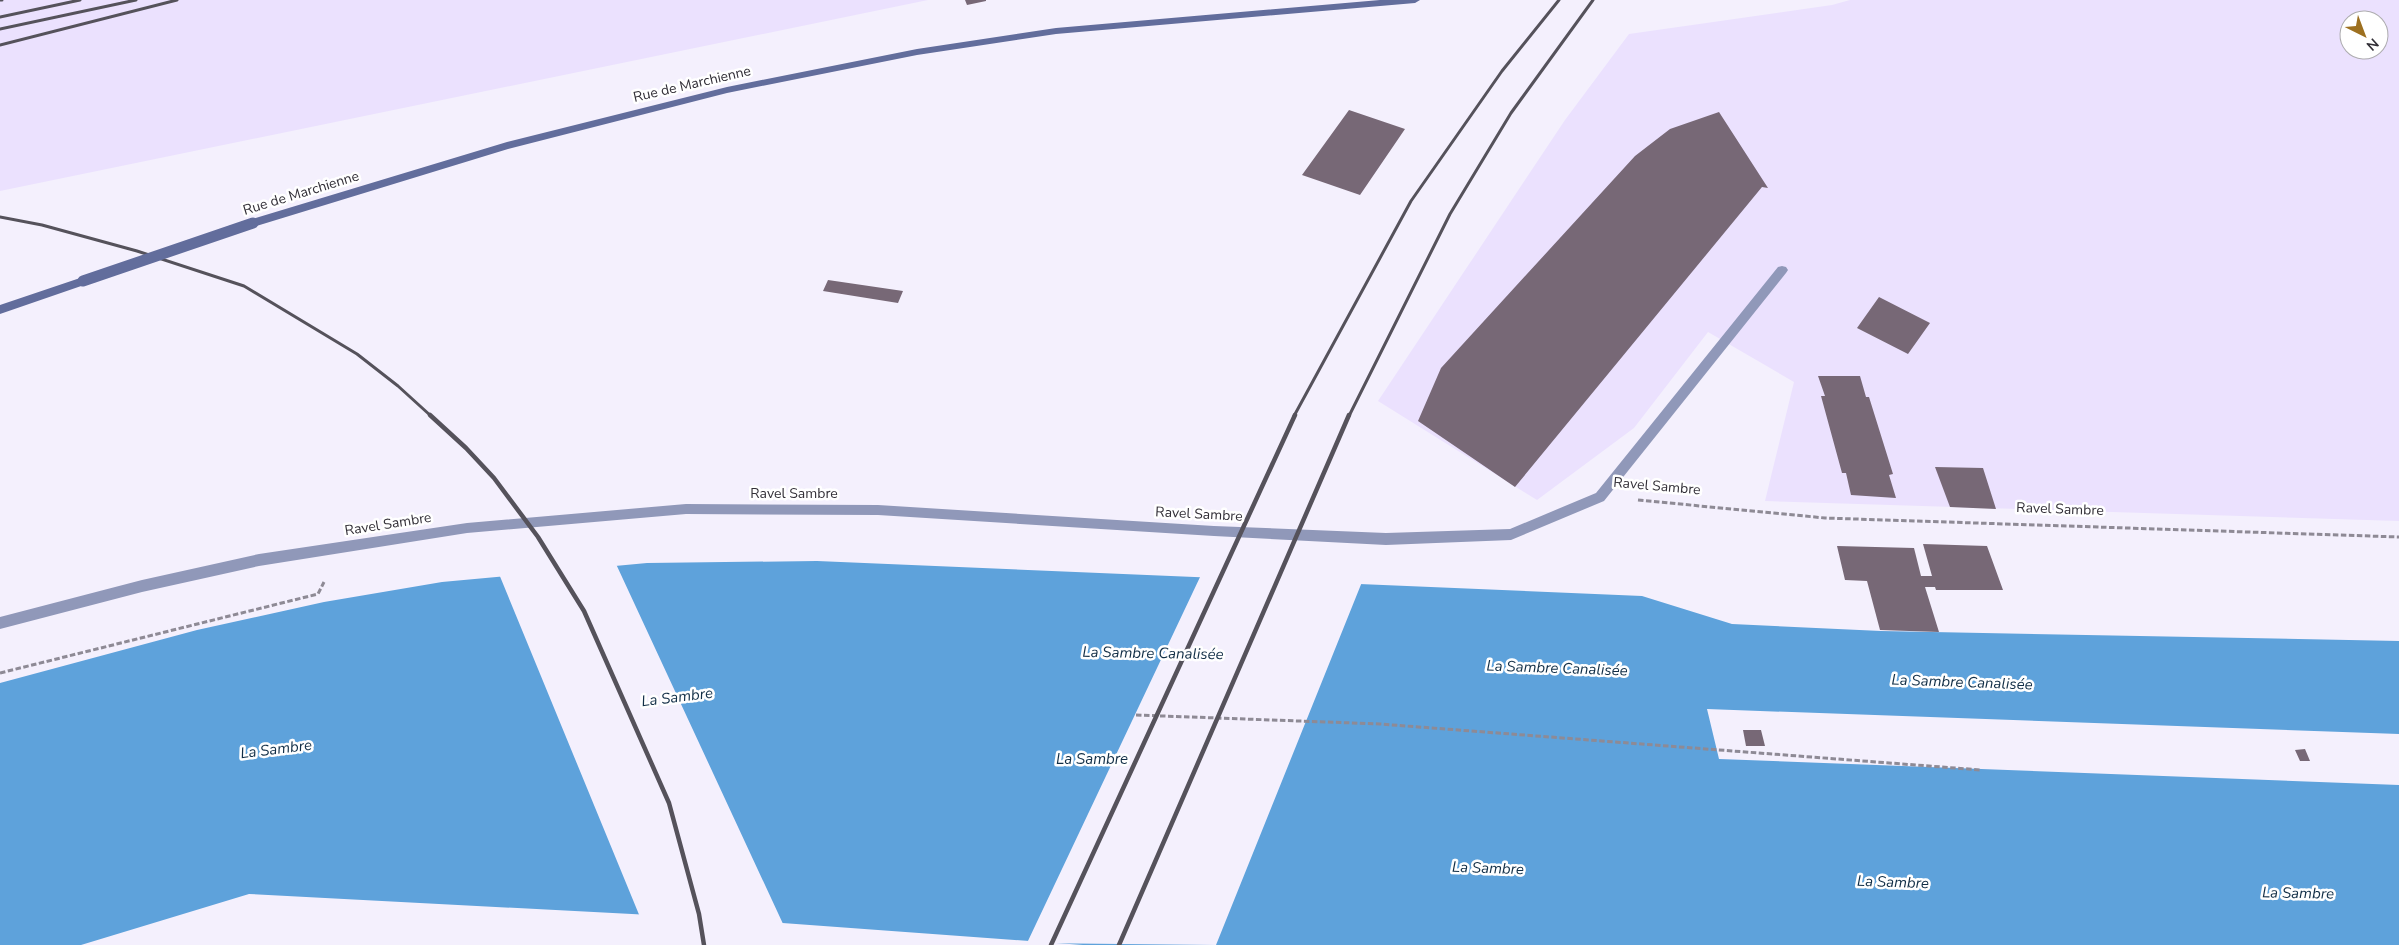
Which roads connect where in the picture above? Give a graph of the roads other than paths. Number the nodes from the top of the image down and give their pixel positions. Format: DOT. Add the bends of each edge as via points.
graph roads {
  1 [pos="1415,0"];
  2 [pos="1782,270"];
  3 [pos="0,310"];
  4 [pos="0,622"];
  1 -- 3 [label="main road, Rue de Marchienne, bridge" via="1056,32 916,52 727,90 516,143 253,223"];
  2 -- 4 [label="lane, Ravel Sambre" via="1600,497 1511,534 1386,539 878,510 686,509 467,528 259,560"];
}
